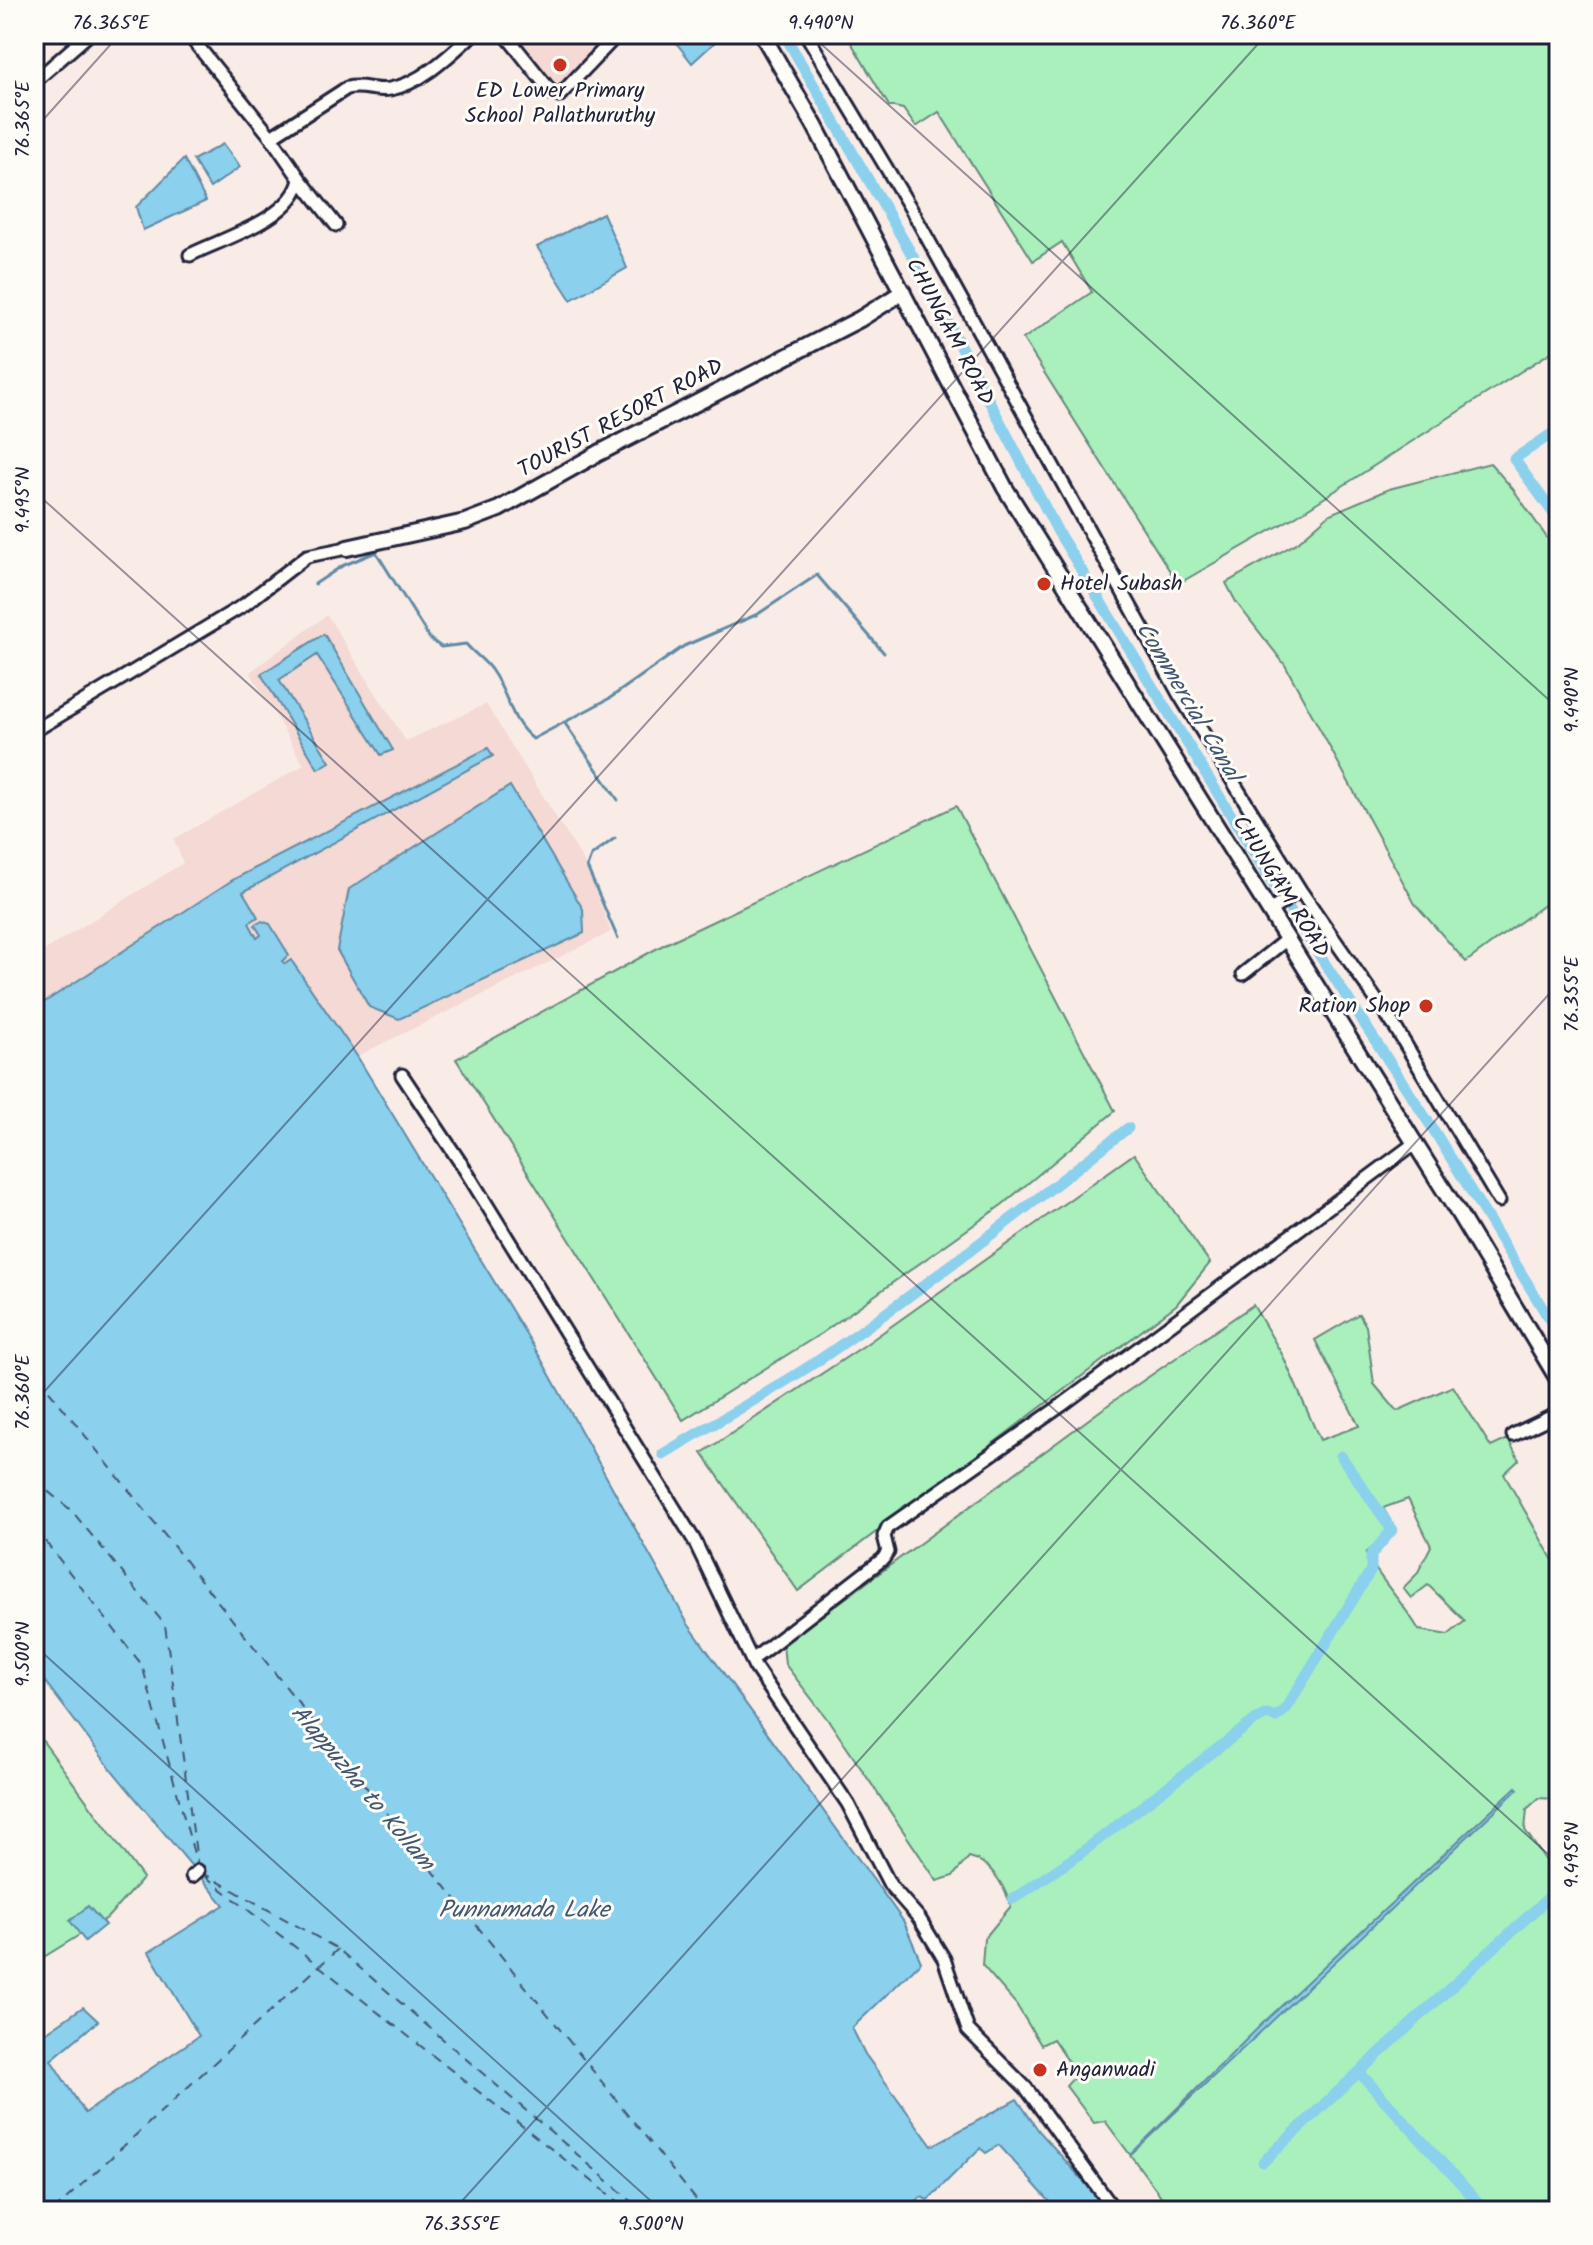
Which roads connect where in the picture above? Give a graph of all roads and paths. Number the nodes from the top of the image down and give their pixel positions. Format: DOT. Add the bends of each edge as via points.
graph roads {
  1 [pos="89,34"];
  2 [pos="188,34"];
  3 [pos="473,34"];
  4 [pos="505,34"];
  5 [pos="618,34"];
  6 [pos="762,34"];
  7 [pos="806,34"];
  8 [pos="34,82"];
  9 [pos="271,137"];
  10 [pos="300,179"];
  11 [pos="336,225"];
  12 [pos="190,255"];
  13 [pos="903,292"];
  14 [pos="347,548"];
  15 [pos="34,731"];
  16 [pos="1298,891"];
  17 [pos="1273,909"];
  18 [pos="1287,939"];
  19 [pos="1243,974"];
  20 [pos="402,1075"];
  21 [pos="1415,1143"];
  22 [pos="1499,1201"];
  23 [pos="1559,1381"];
  24 [pos="1559,1413"];
  25 [pos="1513,1435"];
  26 [pos="752,1660"];
  27 [pos="1115,2211"];
  1 -- 8 [label="street"];
  2 -- 9 [label="street"];
  3 -- 9 [label="street" via="441,62 405,83 393,89 347,88"];
  4 -- 5 [label="street" via="559,96"];
  6 -- 13 [label="main road, CHUNGAM ROAD"];
  7 -- 16 [label="street" via="914,214 1179,694"];
  9 -- 10 [label="street"];
  10 -- 11 [label="street"];
  10 -- 12 [label="street" via="295,192 259,225"];
  13 -- 14 [label="main road, TOURIST RESORT ROAD" via="499,509 465,522"];
  13 -- 17 [label="main road, CHUNGAM ROAD" via="1005,488"];
  14 -- 15 [label="street" via="307,556 266,591"];
  16 -- 17 [label="street"];
  16 -- 22 [label="street" via="1395,1027"];
  17 -- 18 [label="main road, CHUNGAM ROAD"];
  18 -- 19 [label="street"];
  18 -- 21 [label="main road, CHUNGAM ROAD"];
  20 -- 26 [label="street" via="694,1540"];
  21 -- 23 [label="main road, CHUNGAM ROAD"];
  21 -- 26 [label="street" via="888,1527 883,1559"];
  24 -- 25 [label="street"];
  26 -- 27 [label="street" via="848,1804 890,1885 944,1959 968,2030 1026,2088"];
}
